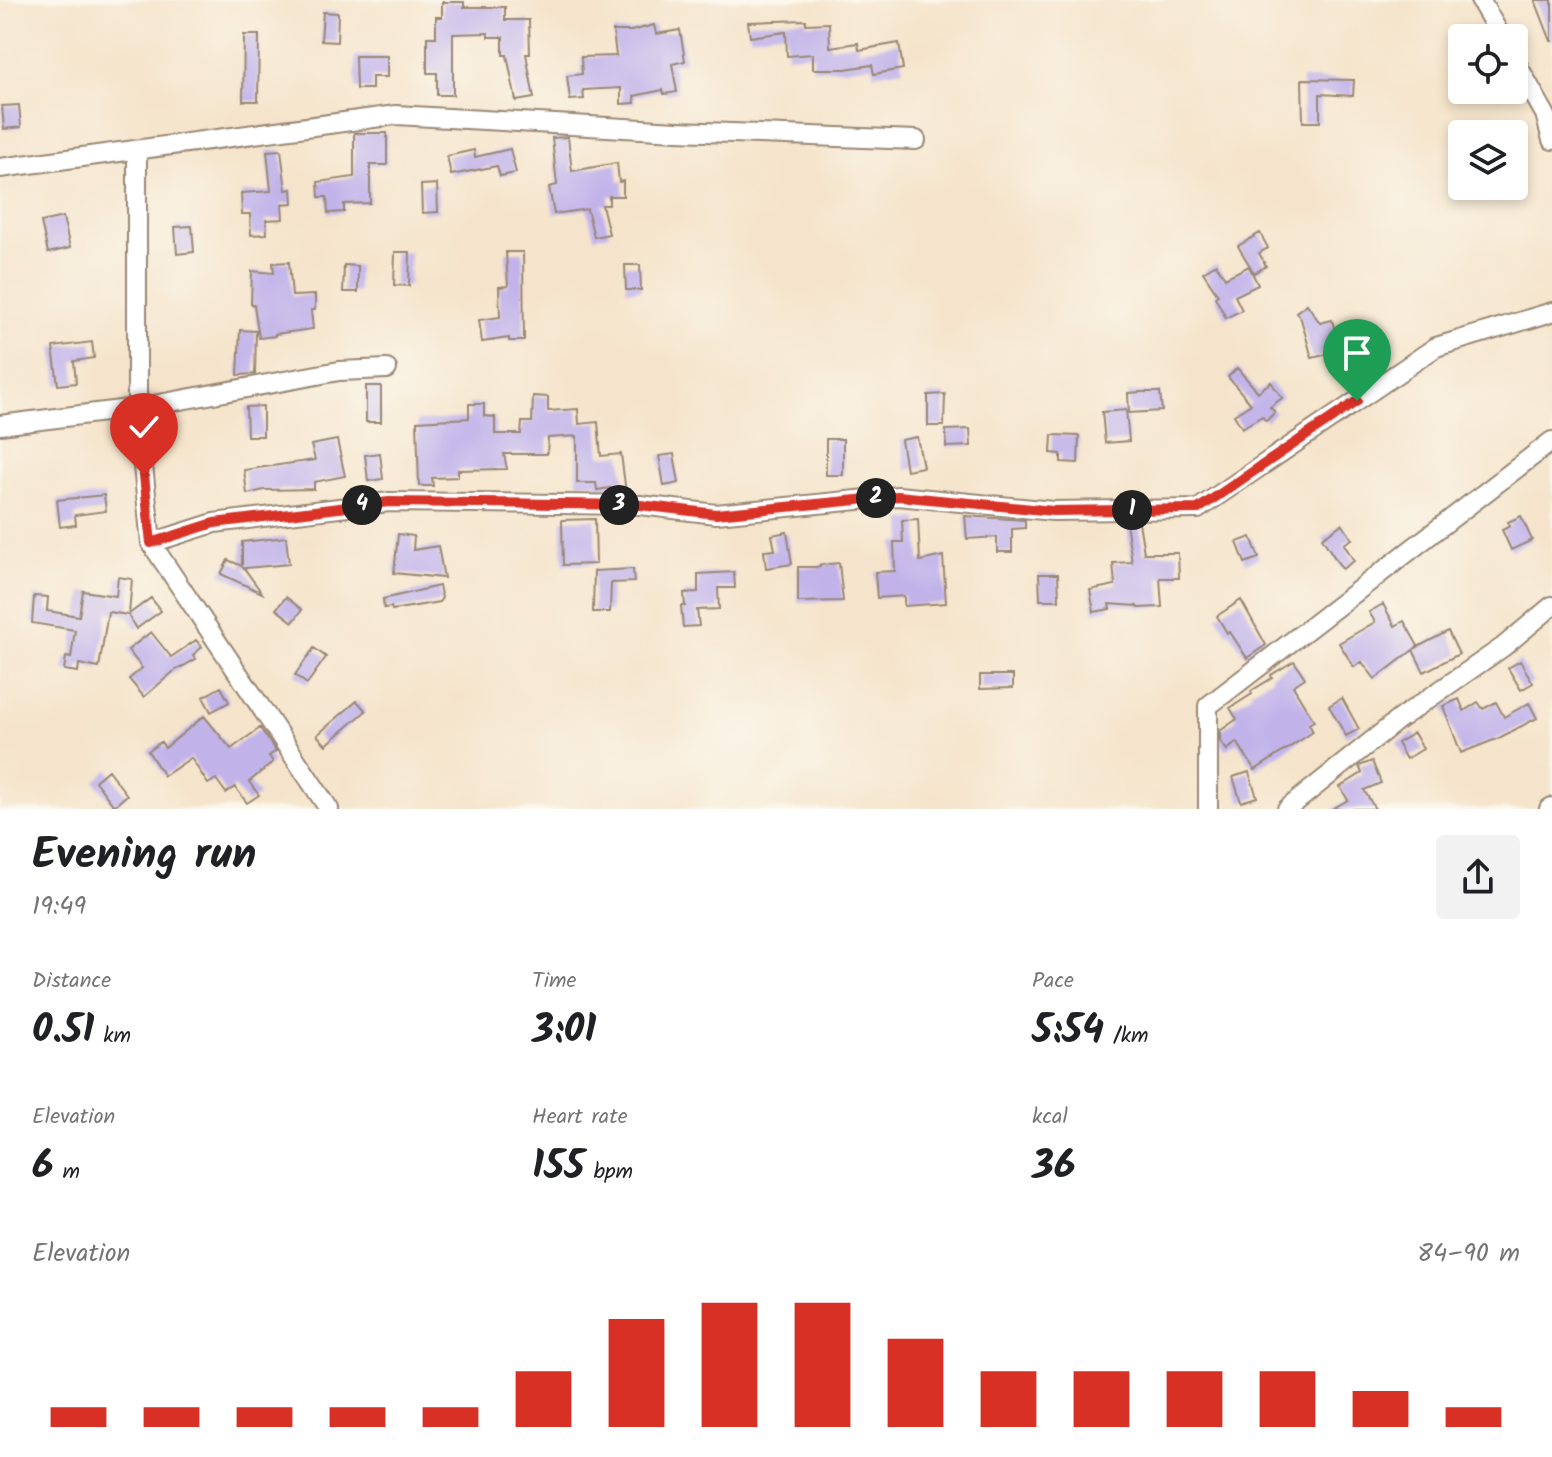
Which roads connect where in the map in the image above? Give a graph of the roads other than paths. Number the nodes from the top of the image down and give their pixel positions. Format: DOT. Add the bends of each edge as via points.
graph roads {
  1 [pos="1480,0"];
  2 [pos="1494,24"];
  3 [pos="1528,80"];
  4 [pos="1548,111"];
  5 [pos="916,140"];
  6 [pos="1552,140"];
  7 [pos="137,151"];
  8 [pos="0,168"];
  9 [pos="1552,312"];
  10 [pos="387,369"];
  11 [pos="137,408"];
  12 [pos="0,425"];
  13 [pos="1552,441"];
  14 [pos="151,543"];
  15 [pos="1552,606"];
  16 [pos="329,809"];
  17 [pos="1208,809"];
  18 [pos="1287,809"];
  1 -- 2 [label="street"];
  3 -- 4 [label="street"];
  4 -- 6 [label="street"];
  5 -- 7 [label="street" via="396,115"];
  7 -- 8 [label="street"];
  7 -- 11 [label="street"];
  9 -- 14 [label="street" via="1436,347 1198,509 1053,511 898,496 716,514 640,505 389,502 214,523"];
  10 -- 11 [label="street" via="339,371"];
  11 -- 12 [label="street"];
  11 -- 14 [label="street"];
  13 -- 17 [label="street" via="1208,706"];
  14 -- 16 [label="street"];
  15 -- 18 [label="street"];
}
